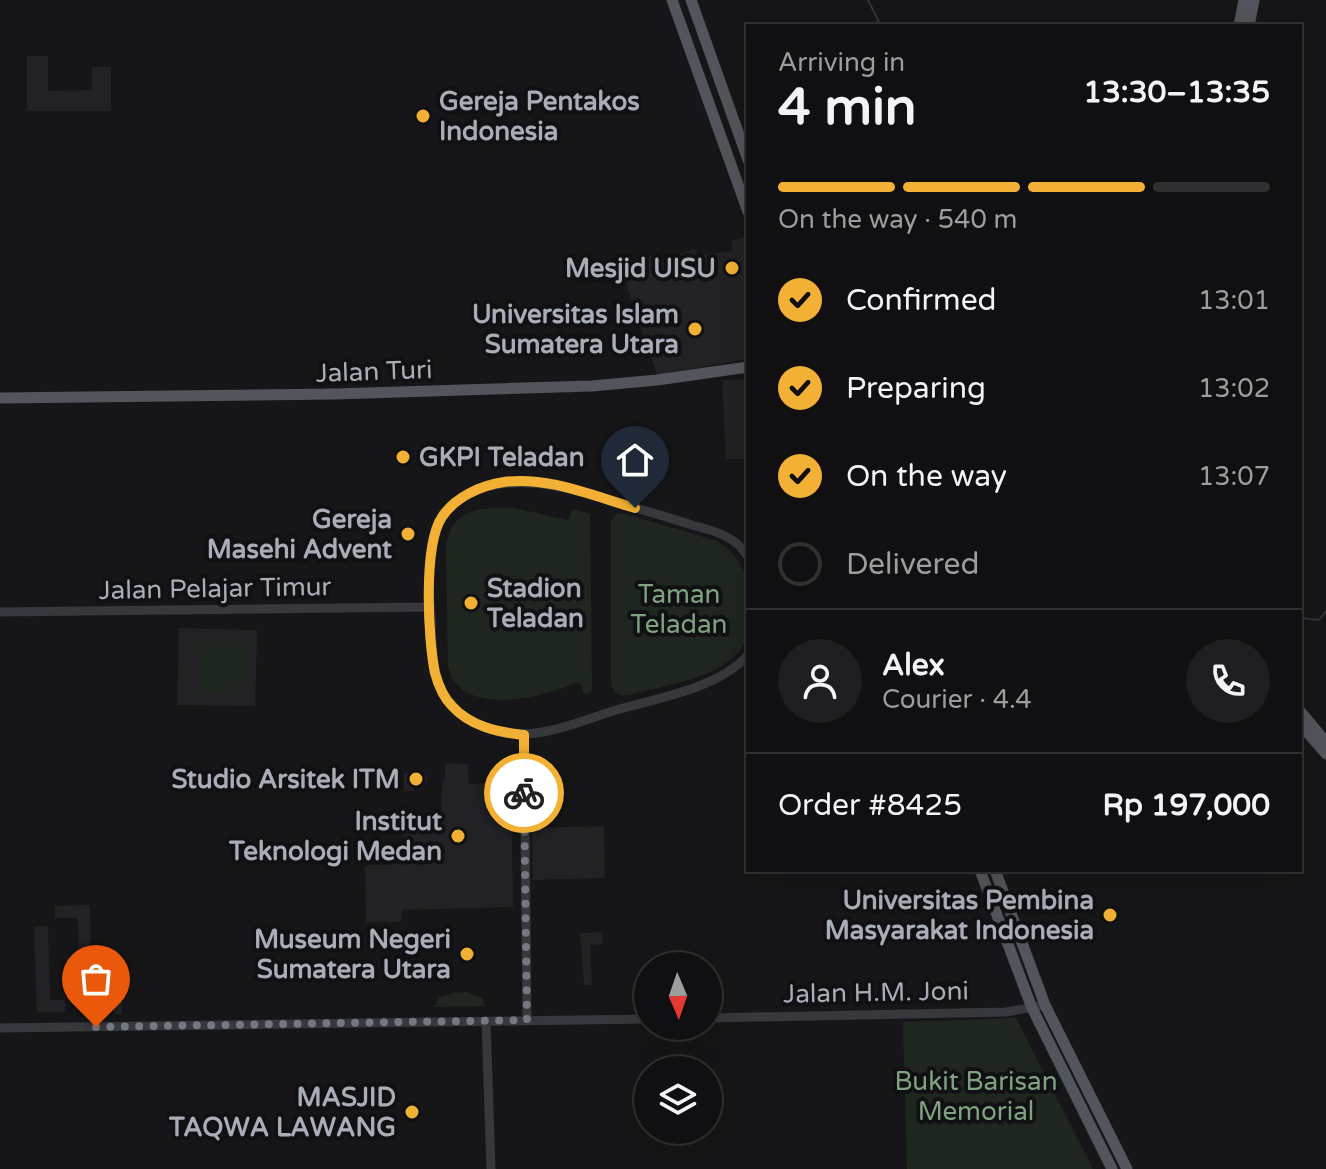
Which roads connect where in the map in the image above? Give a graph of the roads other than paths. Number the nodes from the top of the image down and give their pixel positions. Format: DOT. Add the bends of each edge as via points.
graph roads {
  1 [pos="672,0"];
  2 [pos="691,0"];
  3 [pos="1244,0"];
  4 [pos="1254,0"];
  5 [pos="1239,24"];
  6 [pos="1249,24"];
  7 [pos="746,154"];
  8 [pos="746,206"];
  9 [pos="746,367"];
  10 [pos="0,398"];
  11 [pos="746,555"];
  12 [pos="430,607"];
  13 [pos="0,612"];
  14 [pos="746,657"];
  15 [pos="1302,713"];
  16 [pos="1302,726"];
  17 [pos="524,735"];
  18 [pos="1326,742"];
  19 [pos="1326,754"];
  20 [pos="981,872"];
  21 [pos="996,872"];
  22 [pos="1038,1006"];
  23 [pos="722,1018"];
  24 [pos="634,1019"];
  25 [pos="527,1020"];
  26 [pos="486,1021"];
  27 [pos="0,1028"];
  28 [pos="1110,1149"];
  29 [pos="491,1169"];
  30 [pos="1112,1169"];
  31 [pos="1127,1169"];
  1 -- 8 [label="main road"];
  2 -- 7 [label="main road"];
  3 -- 5 [label="main road"];
  4 -- 6 [label="main road"];
  9 -- 10 [label="main road, Jalan Turi" via="592,386"];
  11 -- 12 [label="street" via="728,538 684,522 557,485 504,482 477,489 441,518 432,540"];
  12 -- 13 [label="street, Jalan Pelajar Timur"];
  12 -- 17 [label="street" via="436,676 451,705 482,727"];
  14 -- 17 [label="street" via="715,679"];
  15 -- 18 [label="main road"];
  16 -- 19 [label="main road"];
  17 -- 25 [label="street"];
  20 -- 22 [label="main road"];
  21 -- 22 [label="main road"];
  22 -- 23 [label="street, Jalan H.M. Joni" via="1006,1012"];
  22 -- 28 [label="main road"];
  24 -- 25 [label="street"];
  25 -- 26 [label="street"];
  26 -- 27 [label="street"];
  26 -- 29 [label="street"];
  28 -- 30 [label="main road"];
  28 -- 31 [label="main road"];
}
